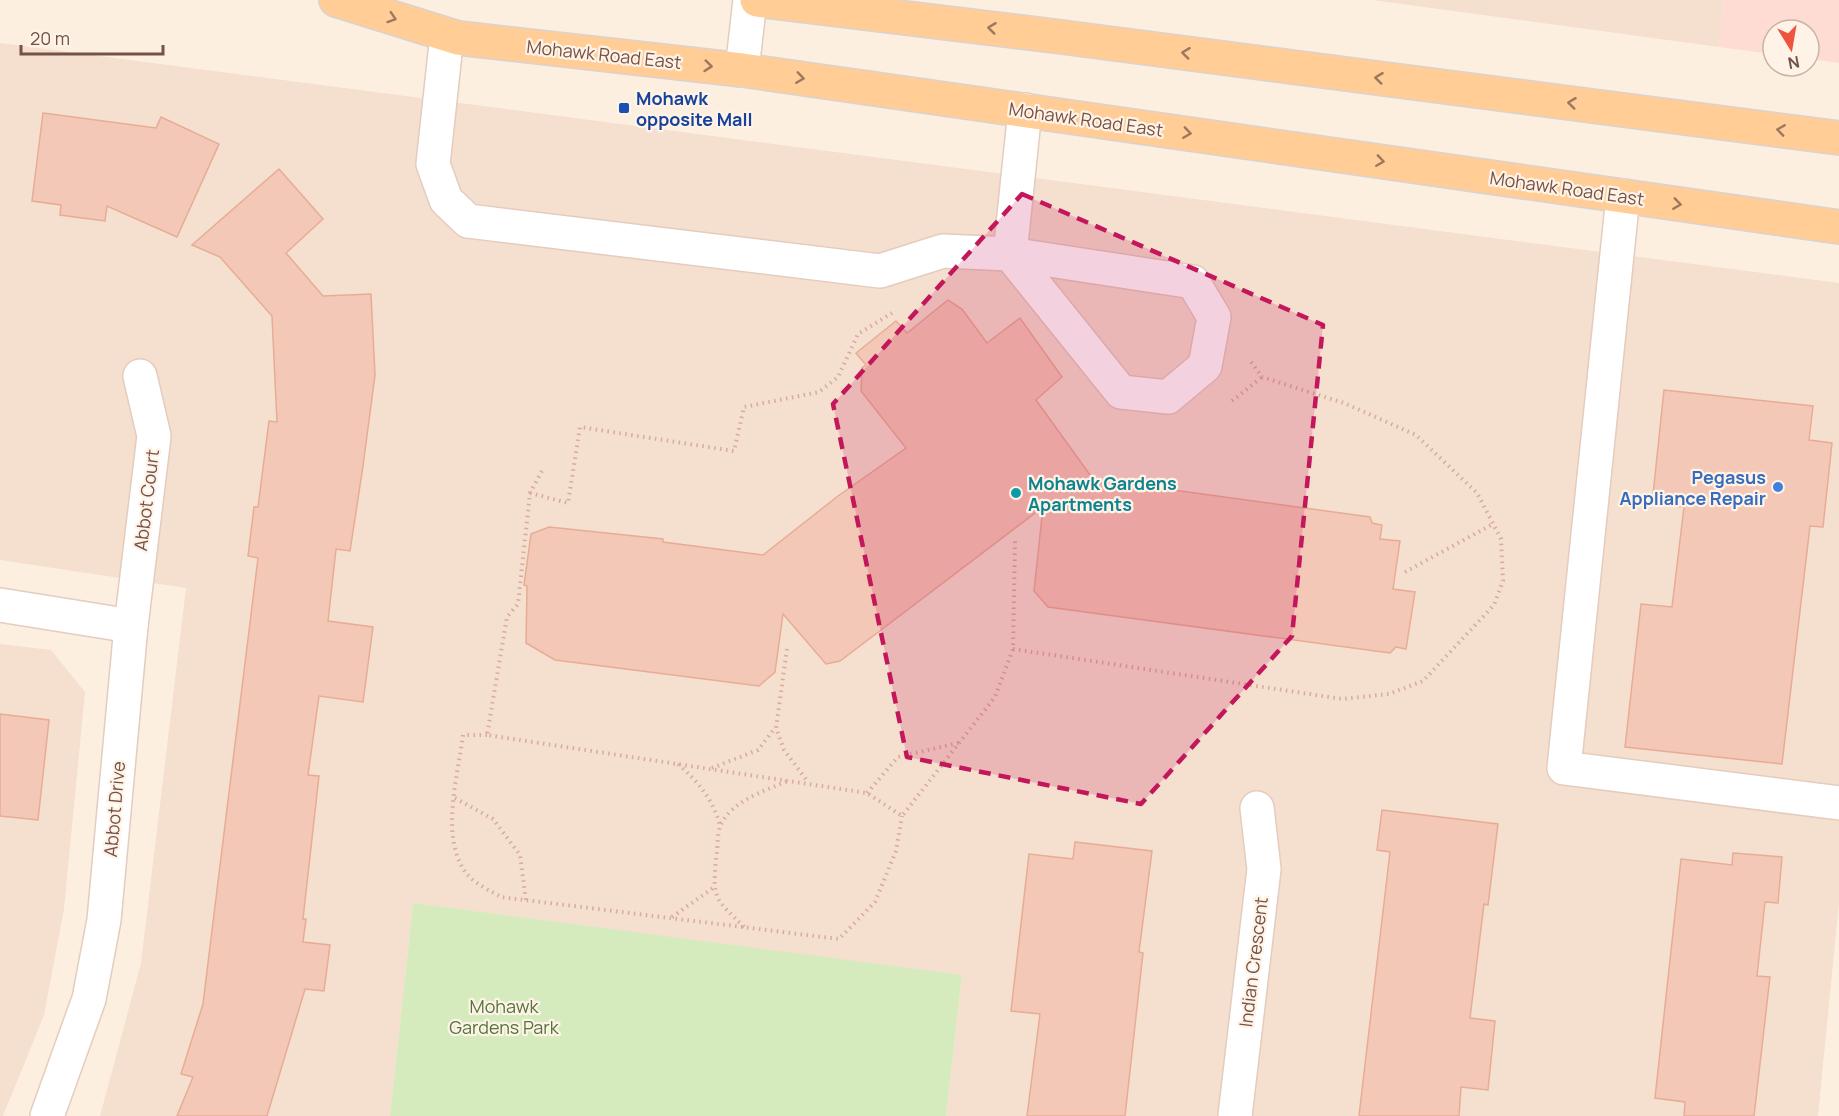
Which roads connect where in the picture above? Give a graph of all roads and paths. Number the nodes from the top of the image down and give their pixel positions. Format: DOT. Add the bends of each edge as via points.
graph roads {
  1 [pos="336,0"];
  2 [pos="750,0"];
  3 [pos="757,0"];
  4 [pos="447,36"];
  5 [pos="742,70"];
  6 [pos="1025,110"];
  7 [pos="1839,138"];
  8 [pos="1623,196"];
  9 [pos="1839,227"];
  10 [pos="1010,254"];
  11 [pos="895,311"];
  12 [pos="1247,356"];
  13 [pos="140,376"];
  14 [pos="1262,377"];
  15 [pos="1224,408"];
  16 [pos="542,471"];
  17 [pos="530,493"];
  18 [pos="1493,524"];
  19 [pos="1015,541"];
  20 [pos="1405,572"];
  21 [pos="0,605"];
  22 [pos="131,626"];
  23 [pos="787,649"];
  24 [pos="1013,650"];
  25 [pos="776,728"];
  26 [pos="488,735"];
  27 [pos="958,743"];
  28 [pos="678,764"];
  29 [pos="711,768"];
  30 [pos="790,780"];
  31 [pos="808,783"];
  32 [pos="867,793"];
  33 [pos="455,798"];
  34 [pos="1839,803"];
  35 [pos="1257,808"];
  36 [pos="902,816"];
  37 [pos="720,826"];
  38 [pos="713,888"];
  39 [pos="526,901"];
  40 [pos="671,918"];
  41 [pos="745,927"];
  42 [pos="47,1116"];
  43 [pos="1235,1116"];
  1 -- 4 [label="main road, Mohawk Road East, one-way"];
  2 -- 5 [label="street"];
  7 -- 3 [label="main road, one-way"];
  4 -- 5 [label="main road, Mohawk Road East, one-way"];
  4 -- 10 [label="street" via="433,164 446,200 468,221 880,271 943,251"];
  5 -- 6 [label="main road, Mohawk Road East, one-way"];
  6 -- 8 [label="main road, Mohawk Road East, one-way"];
  6 -- 10 [label="street"];
  8 -- 9 [label="main road, Mohawk Road East, one-way"];
  8 -- 34 [label="street" via="1564,768"];
  10 -- 10 [label="street" via="1193,282 1214,317 1205,366 1168,397 1121,392"];
  11 -- 17 [label="path" via="858,334 838,376 819,392 744,407 734,451 580,427 568,503"];
  12 -- 14 [label="path"];
  13 -- 22 [label="street, Abbot Court" via="154,435"];
  14 -- 15 [label="path"];
  14 -- 18 [label="path" via="1344,403 1416,435 1477,493"];
  16 -- 17 [label="path"];
  17 -- 26 [label="path" via="518,604 507,617"];
  18 -- 20 [label="path"];
  18 -- 24 [label="path" via="1501,539 1503,581 1494,605 1423,681 1389,694 1342,699"];
  19 -- 24 [label="path"];
  21 -- 22 [label="street"];
  22 -- 42 [label="street, Abbot Drive" via="104,920 89,999"];
  23 -- 25 [label="path"];
  24 -- 27 [label="path" via="995,697"];
  25 -- 29 [label="path" via="758,750"];
  25 -- 31 [label="path" via="784,750"];
  26 -- 28 [label="path"];
  26 -- 33 [label="path" via="463,735"];
  27 -- 32 [label="path" via="898,757"];
  27 -- 36 [label="path"];
  28 -- 29 [label="path"];
  28 -- 37 [label="path" via="700,784 714,806"];
  29 -- 30 [label="path"];
  30 -- 31 [label="path"];
  30 -- 37 [label="path" via="735,808"];
  31 -- 32 [label="path"];
  32 -- 36 [label="path"];
  33 -- 39 [label="path" via="493,819 520,855"];
  33 -- 39 [label="path" via="453,849 468,875 501,897"];
  35 -- 43 [label="street, Indian Crescent" via="1264,869"];
  36 -- 41 [label="path" via="896,850 875,902 838,939"];
  37 -- 38 [label="path"];
  38 -- 40 [label="path"];
  38 -- 41 [label="path" via="718,902"];
  39 -- 40 [label="path"];
  40 -- 41 [label="path"];
}
